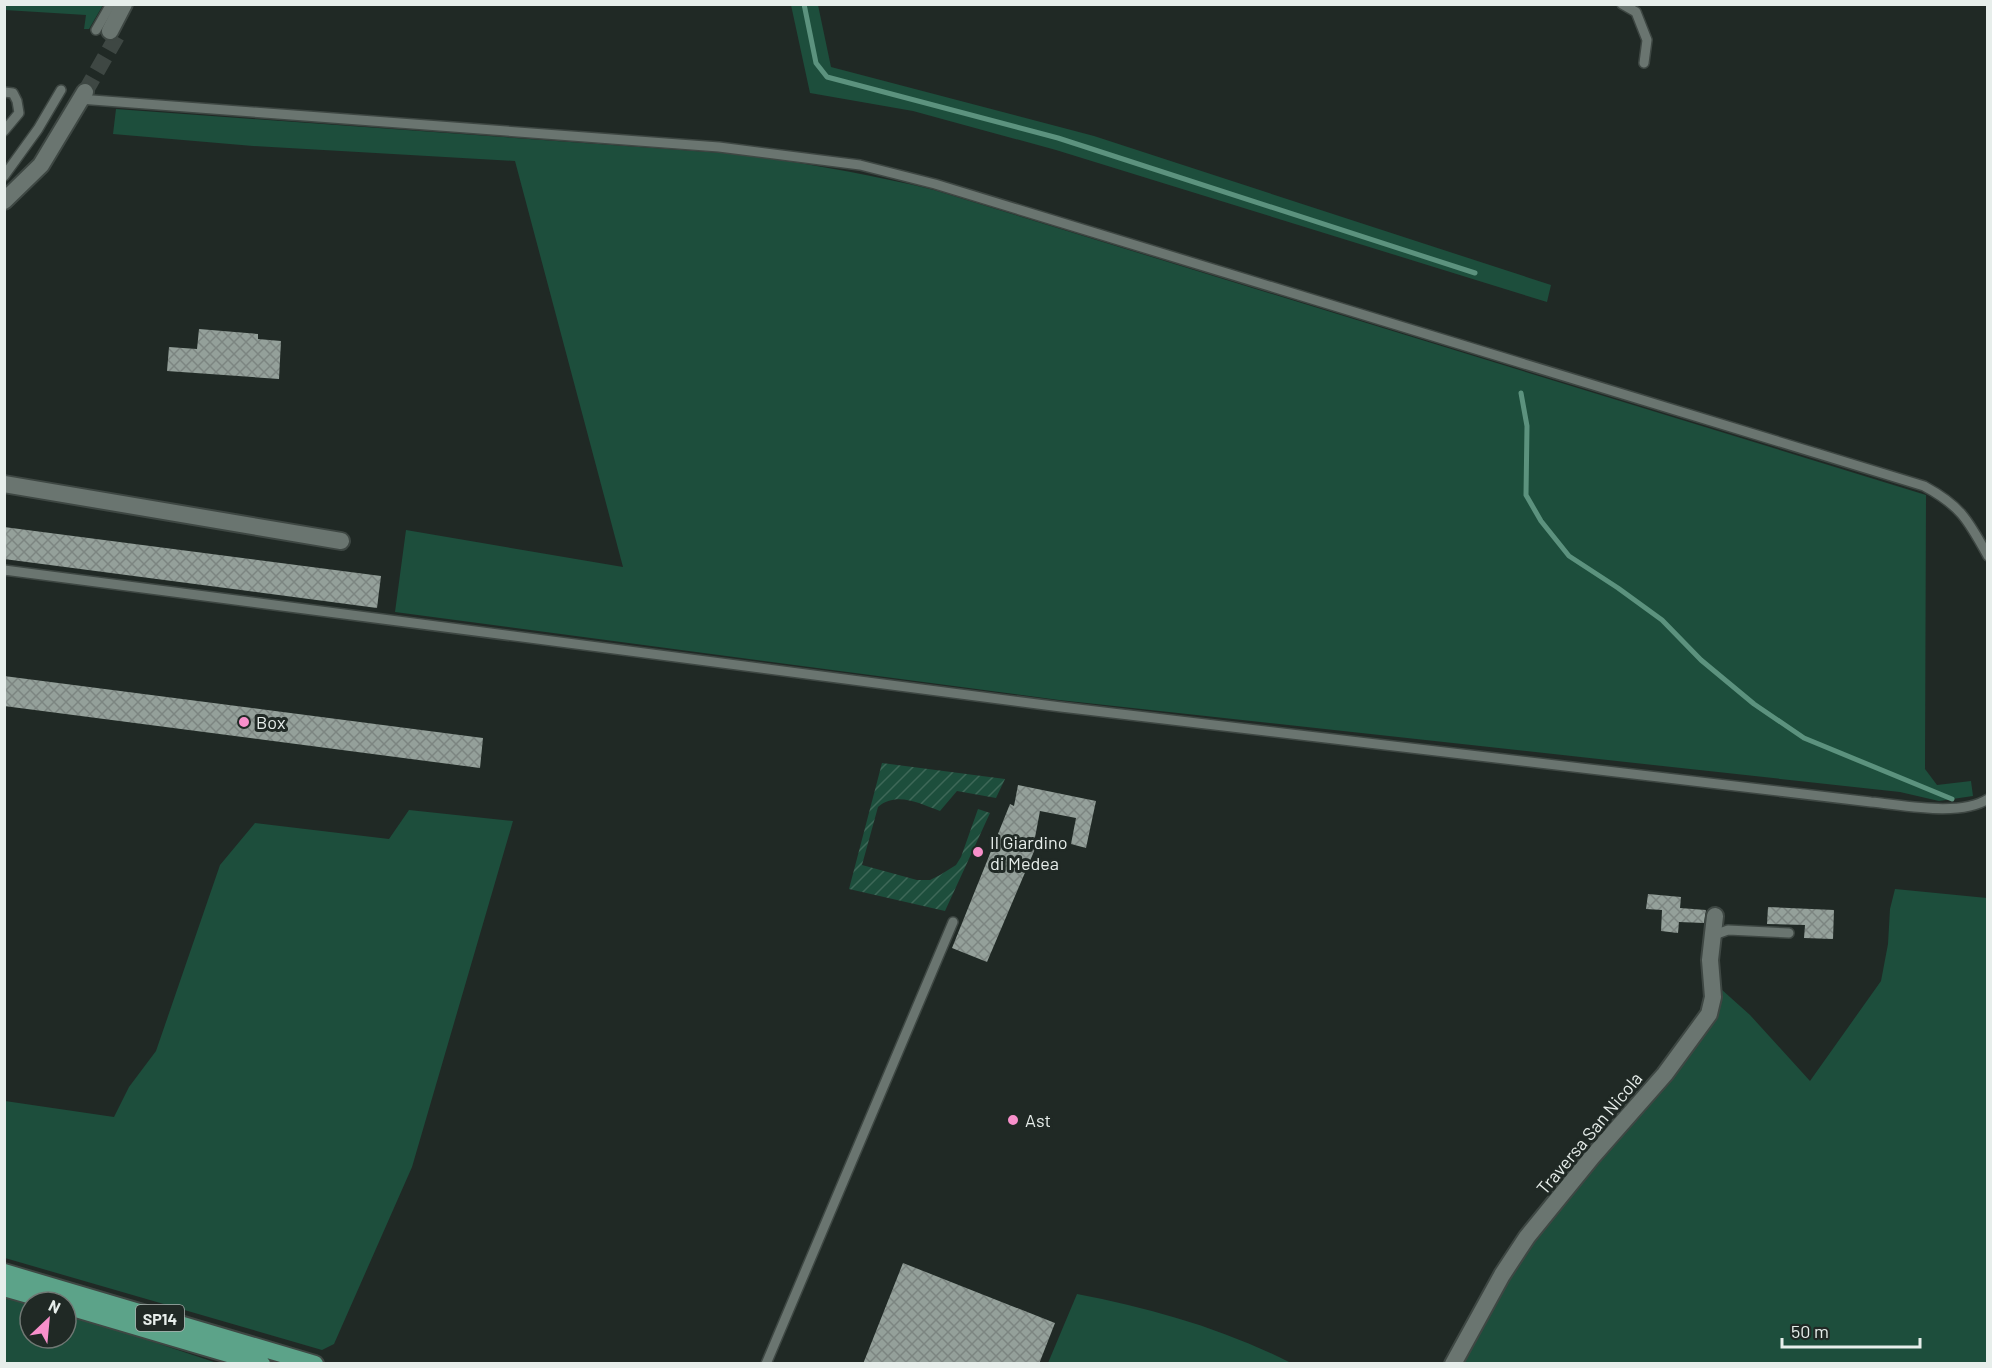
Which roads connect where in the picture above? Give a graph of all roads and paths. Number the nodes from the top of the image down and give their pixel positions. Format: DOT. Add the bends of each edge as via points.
graph roads {
  1 [pos="111,4"];
  2 [pos="124,4"];
  3 [pos="133,4"];
  4 [pos="1622,4"];
  5 [pos="109,31"];
  6 [pos="1644,63"];
  7 [pos="4,92"];
  8 [pos="75,94"];
  9 [pos="4,131"];
  10 [pos="8,175"];
  11 [pos="4,197"];
  12 [pos="4,201"];
  13 [pos="4,484"];
  14 [pos="341,542"];
  15 [pos="1988,556"];
  16 [pos="4,570"];
  17 [pos="1988,799"];
  18 [pos="1715,916"];
  19 [pos="953,922"];
  20 [pos="1790,933"];
  21 [pos="1714,935"];
  22 [pos="4,1272"];
  23 [pos="78,1310"];
  24 [pos="262,1364"];
  25 [pos="315,1364"];
  26 [pos="766,1364"];
  27 [pos="1453,1364"];
  1 -- 5 [label="lane"];
  2 -- 5 [label="street"];
  3 -- 5 [label="street"];
  4 -- 6 [label="lane" via="1636,12 1647,40"];
  7 -- 9 [label="lane" via="13,93 19,113"];
  8 -- 10 [label="street" via="49,136"];
  8 -- 12 [label="street" via="40,165"];
  8 -- 15 [label="lane" via="719,147 860,165 935,184 1924,486 1959,508"];
  10 -- 11 [label="street"];
  13 -- 14 [label="street"];
  16 -- 17 [label="lane" via="1073,709 1871,802 1950,808"];
  18 -- 21 [label="street, Traversa San Nicola"];
  19 -- 26 [label="lane"];
  20 -- 21 [label="lane" via="1728,930"];
  21 -- 27 [label="street, Traversa San Nicola" via="1709,1014 1665,1074 1527,1237"];
  22 -- 25 [label="main road, SP14"];
  23 -- 24 [label="main road, SP14"];
}
